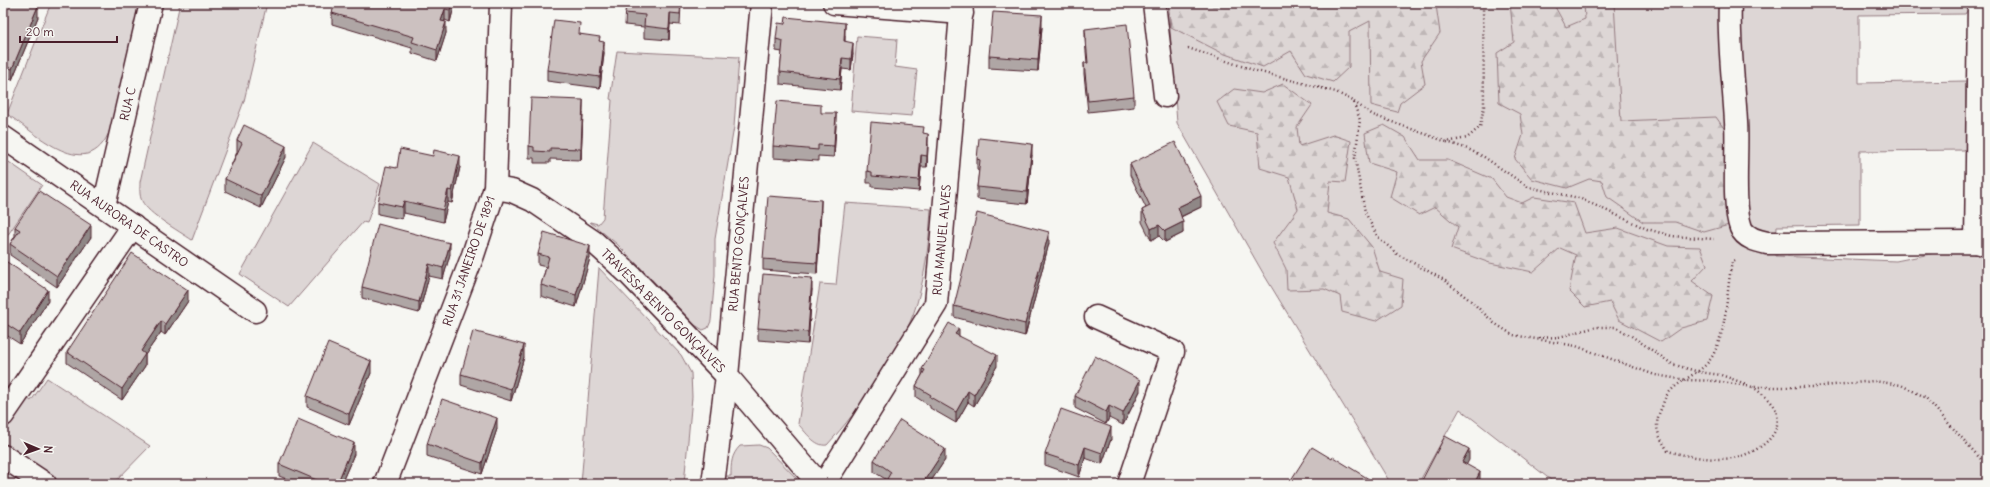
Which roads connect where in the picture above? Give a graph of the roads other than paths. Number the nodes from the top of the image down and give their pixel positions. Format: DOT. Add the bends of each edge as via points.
graph roads {
  1 [pos="151,3"];
  2 [pos="502,3"];
  3 [pos="762,3"];
  4 [pos="834,3"];
  5 [pos="1154,3"];
  6 [pos="1730,3"];
  7 [pos="1979,3"];
  8 [pos="962,8"];
  9 [pos="1165,96"];
  10 [pos="3,137"];
  11 [pos="495,188"];
  12 [pos="104,206"];
  13 [pos="133,226"];
  14 [pos="1982,244"];
  15 [pos="255,310"];
  16 [pos="1096,317"];
  17 [pos="727,376"];
  18 [pos="3,415"];
  19 [pos="3,456"];
  20 [pos="45,484"];
  21 [pos="385,484"];
  22 [pos="713,484"];
  23 [pos="819,484"];
  24 [pos="824,484"];
  25 [pos="1129,484"];
  1 -- 12 [label="street, RUA C"];
  2 -- 11 [label="street, RUA 31 JANEIRO DE 1891"];
  3 -- 17 [label="street, RUA BENTO GONÇALVES"];
  4 -- 8 [label="street, RUA MANUEL ALVES"];
  5 -- 9 [label="street"];
  6 -- 14 [label="street" via="1738,214 1742,230 1754,240 1767,243"];
  7 -- 14 [label="street"];
  8 -- 24 [label="street, RUA MANUEL ALVES" via="936,304"];
  10 -- 12 [label="street, RUA AURORA DE CASTRO"];
  11 -- 17 [label="street, TRAVESSA BENTO GONÇALVES" via="512,191 532,200 594,242 630,275"];
  11 -- 21 [label="street, RUA 31 JANEIRO DE 1891" via="471,262"];
  12 -- 13 [label="street, RUA AURORA DE CASTRO"];
  13 -- 15 [label="street, RUA AURORA DE CASTRO"];
  13 -- 18 [label="street"];
  16 -- 25 [label="street" via="1173,352"];
  17 -- 22 [label="street, RUA BENTO GONÇALVES"];
  17 -- 23 [label="street, TRAVESSA BENTO GONÇALVES"];
  19 -- 20 [label="street"];
}
